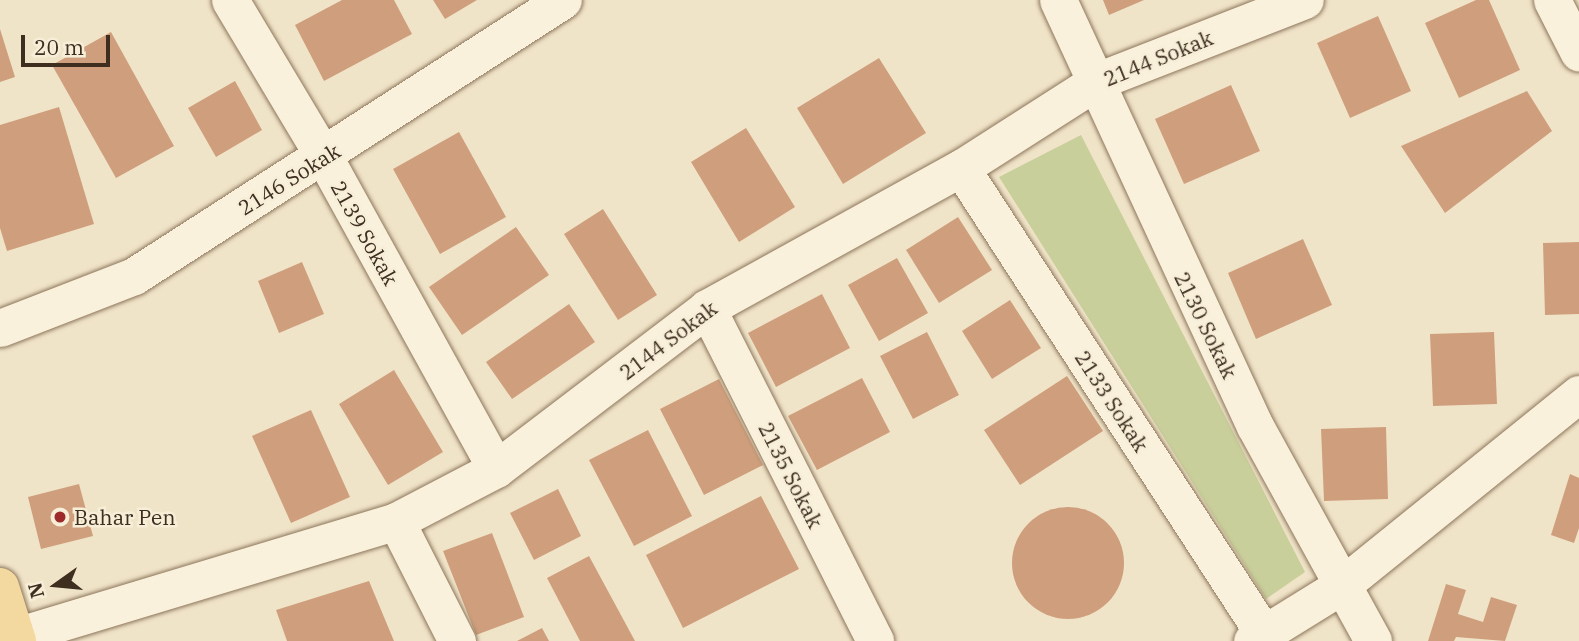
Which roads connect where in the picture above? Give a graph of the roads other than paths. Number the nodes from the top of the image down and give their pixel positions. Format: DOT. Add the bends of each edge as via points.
graph roads {
  1 [pos="230,0"];
  2 [pos="563,0"];
  3 [pos="1058,0"];
  4 [pos="1305,0"];
  5 [pos="1552,0"];
  6 [pos="1579,53"];
  7 [pos="1097,81"];
  8 [pos="324,157"];
  9 [pos="961,168"];
  10 [pos="707,308"];
  11 [pos="0,328"];
  12 [pos="1579,394"];
  13 [pos="496,469"];
  14 [pos="396,521"];
  15 [pos="1341,586"];
  16 [pos="0,587"];
  17 [pos="1258,637"];
  18 [pos="17,638"];
  19 [pos="457,641"];
  20 [pos="874,641"];
  21 [pos="1373,641"];
  1 -- 8 [label="street, 2139 Sokak"];
  2 -- 8 [label="street, 2146 Sokak"];
  3 -- 7 [label="street, 2130 Sokak"];
  4 -- 7 [label="street, 2144 Sokak"];
  5 -- 6 [label="street"];
  7 -- 9 [label="street, 2144 Sokak"];
  7 -- 15 [label="street, 2130 Sokak" via="1183,278"];
  8 -- 11 [label="street, 2146 Sokak" via="134,276"];
  8 -- 13 [label="street, 2139 Sokak"];
  9 -- 10 [label="street, 2144 Sokak"];
  9 -- 17 [label="street, 2133 Sokak"];
  10 -- 13 [label="street, 2144 Sokak"];
  10 -- 20 [label="street, 2135 Sokak"];
  12 -- 15 [label="street"];
  13 -- 14 [label="street, 2144 Sokak"];
  14 -- 18 [label="street, 2144 Sokak"];
  14 -- 19 [label="street"];
  15 -- 17 [label="street"];
  15 -- 21 [label="street, 2130 Sokak"];
  16 -- 18 [label="main road"];
}
